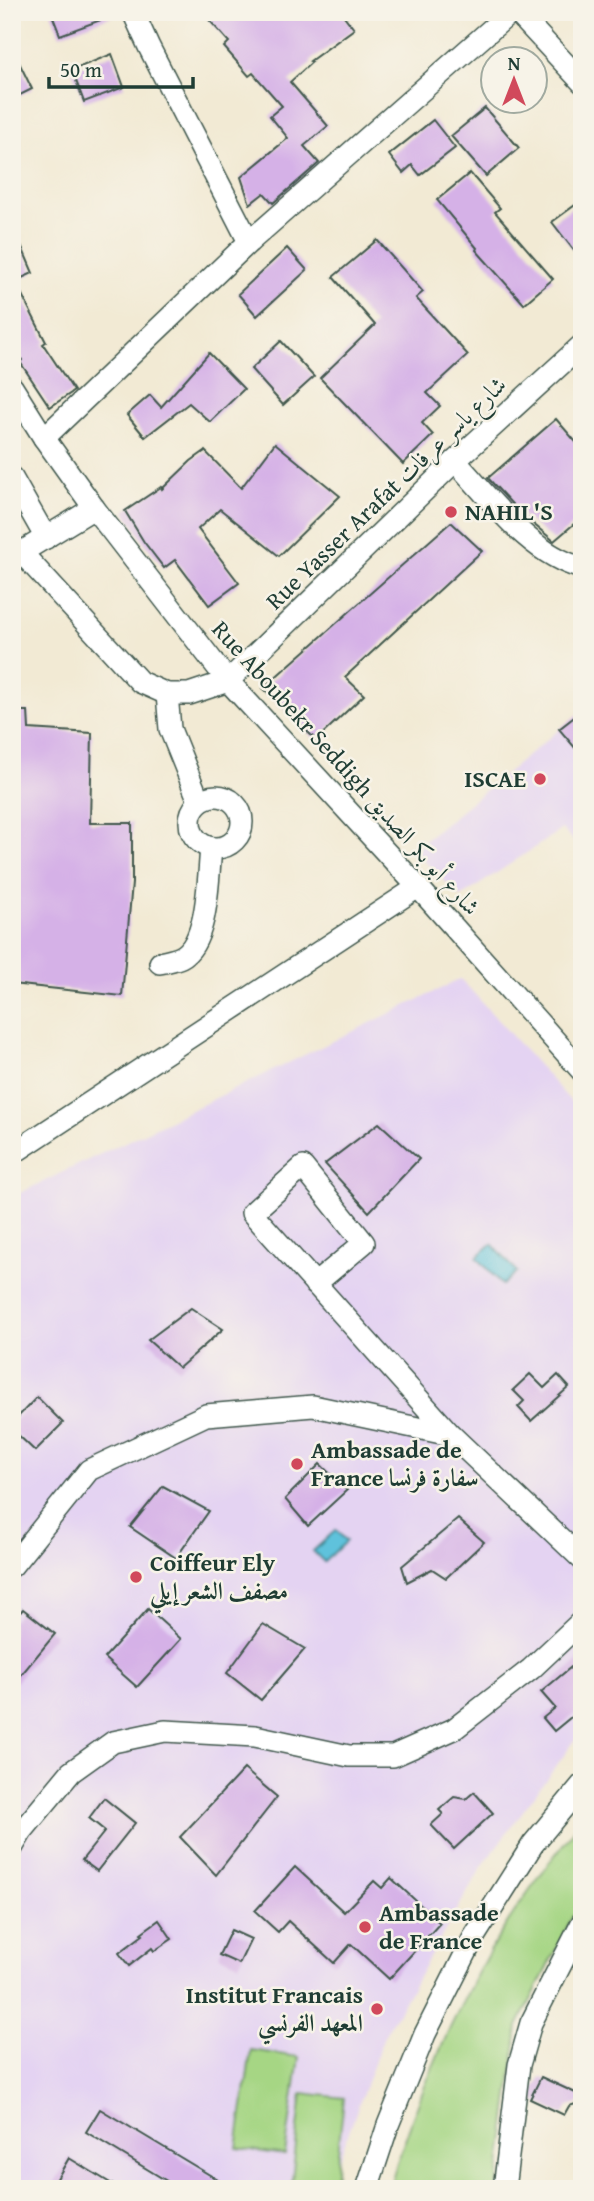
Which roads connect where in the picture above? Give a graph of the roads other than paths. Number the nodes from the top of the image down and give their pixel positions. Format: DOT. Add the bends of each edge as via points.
graph roads {
  1 [pos="133,12"];
  2 [pos="511,12"];
  3 [pos="517,12"];
  4 [pos="582,82"];
  5 [pos="250,242"];
  6 [pos="582,345"];
  7 [pos="12,387"];
  8 [pos="44,438"];
  9 [pos="455,461"];
  10 [pos="12,478"];
  11 [pos="94,508"];
  12 [pos="46,538"];
  13 [pos="17,555"];
  14 [pos="582,568"];
  15 [pos="228,681"];
  16 [pos="167,694"];
  17 [pos="199,801"];
  18 [pos="211,848"];
  19 [pos="418,887"];
  20 [pos="160,963"];
  21 [pos="582,1071"];
  22 [pos="12,1154"];
  23 [pos="316,1284"];
  24 [pos="451,1434"];
  25 [pos="582,1559"];
  26 [pos="12,1566"];
  27 [pos="582,1620"];
  28 [pos="582,1785"];
  29 [pos="12,1848"];
  30 [pos="582,1923"];
  31 [pos="367,2189"];
  32 [pos="504,2189"];
  1 -- 5 [label="street"];
  2 -- 5 [label="street"];
  3 -- 4 [label="street"];
  5 -- 8 [label="street"];
  6 -- 9 [label="street, Rue Yasser Arafat شارع ياسر عرفات"];
  7 -- 8 [label="street, Rue Aboubekr Seddigh شارع أبو بكر الصديق"];
  8 -- 11 [label="street, Rue Aboubekr Seddigh شارع أبو بكر الصديق"];
  9 -- 14 [label="street" via="529,540 557,559"];
  9 -- 15 [label="street, Rue Yasser Arafat شارع ياسر عرفات"];
  10 -- 12 [label="street"];
  11 -- 12 [label="street"];
  11 -- 15 [label="street, Rue Aboubekr Seddigh شارع أبو بكر الصديق"];
  12 -- 13 [label="street"];
  13 -- 16 [label="street" via="140,682"];
  15 -- 16 [label="street" via="189,694"];
  15 -- 19 [label="street, Rue Aboubekr Seddigh شارع أبو بكر الصديق"];
  16 -- 17 [label="street" via="170,729"];
  17 -- 18 [label="street" via="191,811 192,834"];
  17 -- 18 [label="street" via="221,795 240,809 241,832 233,842"];
  18 -- 20 [label="street" via="197,940 183,957"];
  19 -- 21 [label="street, Rue Aboubekr Seddigh شارع أبو بكر الصديق"];
  19 -- 22 [label="street"];
  23 -- 23 [label="street" via="252,1213 303,1167 364,1243"];
  23 -- 24 [label="street"];
  24 -- 25 [label="street"];
  24 -- 26 [label="street" via="313,1406 206,1415 89,1470"];
  27 -- 29 [label="street" via="531,1670 454,1728 393,1756 349,1756 255,1736 165,1731 113,1742 71,1772"];
  28 -- 31 [label="street" via="533,1844 474,1937 425,2034"];
  30 -- 32 [label="street" via="531,2023 519,2065"];
}
